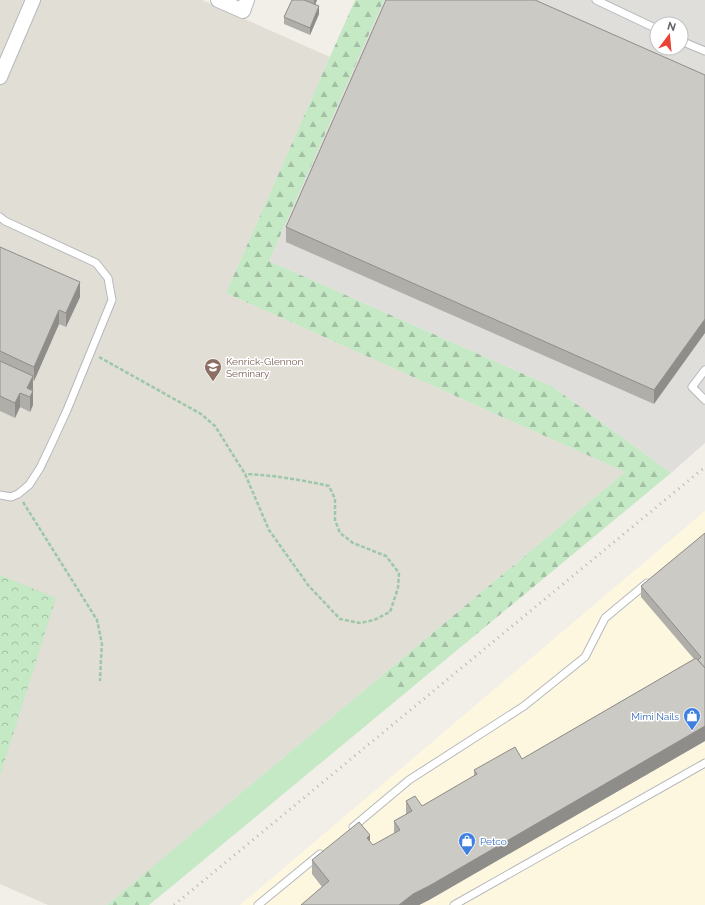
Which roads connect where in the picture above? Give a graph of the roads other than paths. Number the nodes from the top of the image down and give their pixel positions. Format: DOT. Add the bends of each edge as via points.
graph roads {
  1 [pos="33,0"];
  2 [pos="218,0"];
  3 [pos="596,0"];
  4 [pos="245,5"];
  5 [pos="649,25"];
  6 [pos="689,44"];
  7 [pos="705,51"];
  8 [pos="0,77"];
  9 [pos="0,217"];
  10 [pos="705,370"];
  11 [pos="705,400"];
  12 [pos="0,495"];
  13 [pos="652,578"];
  14 [pos="705,764"];
  15 [pos="349,830"];
  16 [pos="325,850"];
  17 [pos="258,905"];
  18 [pos="454,905"];
  1 -- 8 [label="street"];
  2 -- 4 [label="street"];
  3 -- 5 [label="lane"];
  6 -- 7 [label="lane"];
  9 -- 12 [label="lane" via="96,263 108,278 112,300 42,463 29,485 18,494 11,497"];
  10 -- 11 [label="lane" via="692,387"];
  13 -- 15 [label="lane" via="605,618 585,657 524,706 409,780"];
  14 -- 18 [label="lane"];
  16 -- 17 [label="lane"];
}
